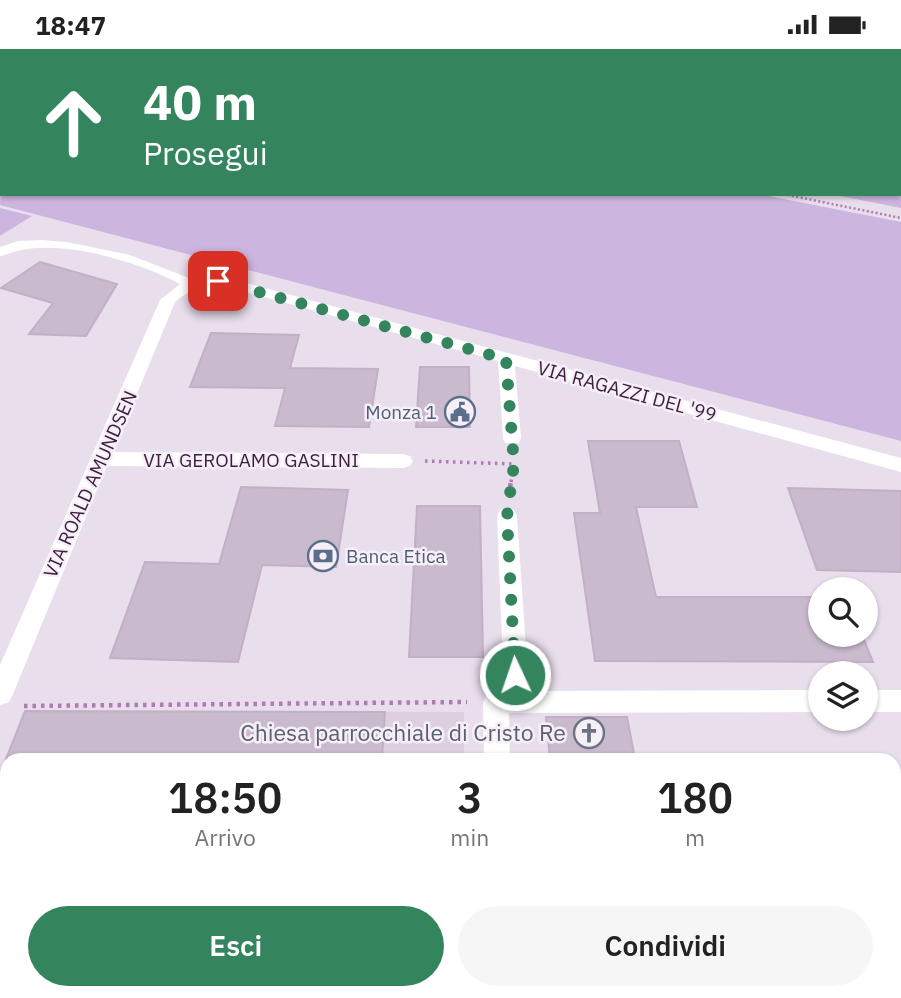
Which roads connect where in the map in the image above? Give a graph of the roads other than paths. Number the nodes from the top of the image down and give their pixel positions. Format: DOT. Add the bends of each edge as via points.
graph roads {
  1 [pos="0,252"];
  2 [pos="191,283"];
  3 [pos="506,359"];
  4 [pos="512,438"];
  5 [pos="100,460"];
  6 [pos="403,461"];
  7 [pos="901,464"];
  8 [pos="507,516"];
  9 [pos="4,691"];
  10 [pos="808,701"];
  11 [pos="878,701"];
  12 [pos="901,701"];
  13 [pos="506,702"];
  14 [pos="498,753"];
  1 -- 2 [label="street" via="38,242 61,244 170,271"];
  2 -- 3 [label="street, VIA RAGAZZI DEL '99" via="218,281"];
  2 -- 5 [label="street, VIA ROALD AMUNDSEN" via="168,300"];
  3 -- 4 [label="street"];
  3 -- 7 [label="street, VIA RAGAZZI DEL '99"];
  5 -- 6 [label="street, VIA GEROLAMO GASLINI"];
  5 -- 9 [label="street, VIA ROALD AMUNDSEN"];
  8 -- 13 [label="street"];
  10 -- 13 [label="street"];
  11 -- 12 [label="street"];
  13 -- 14 [label="street"];
}
